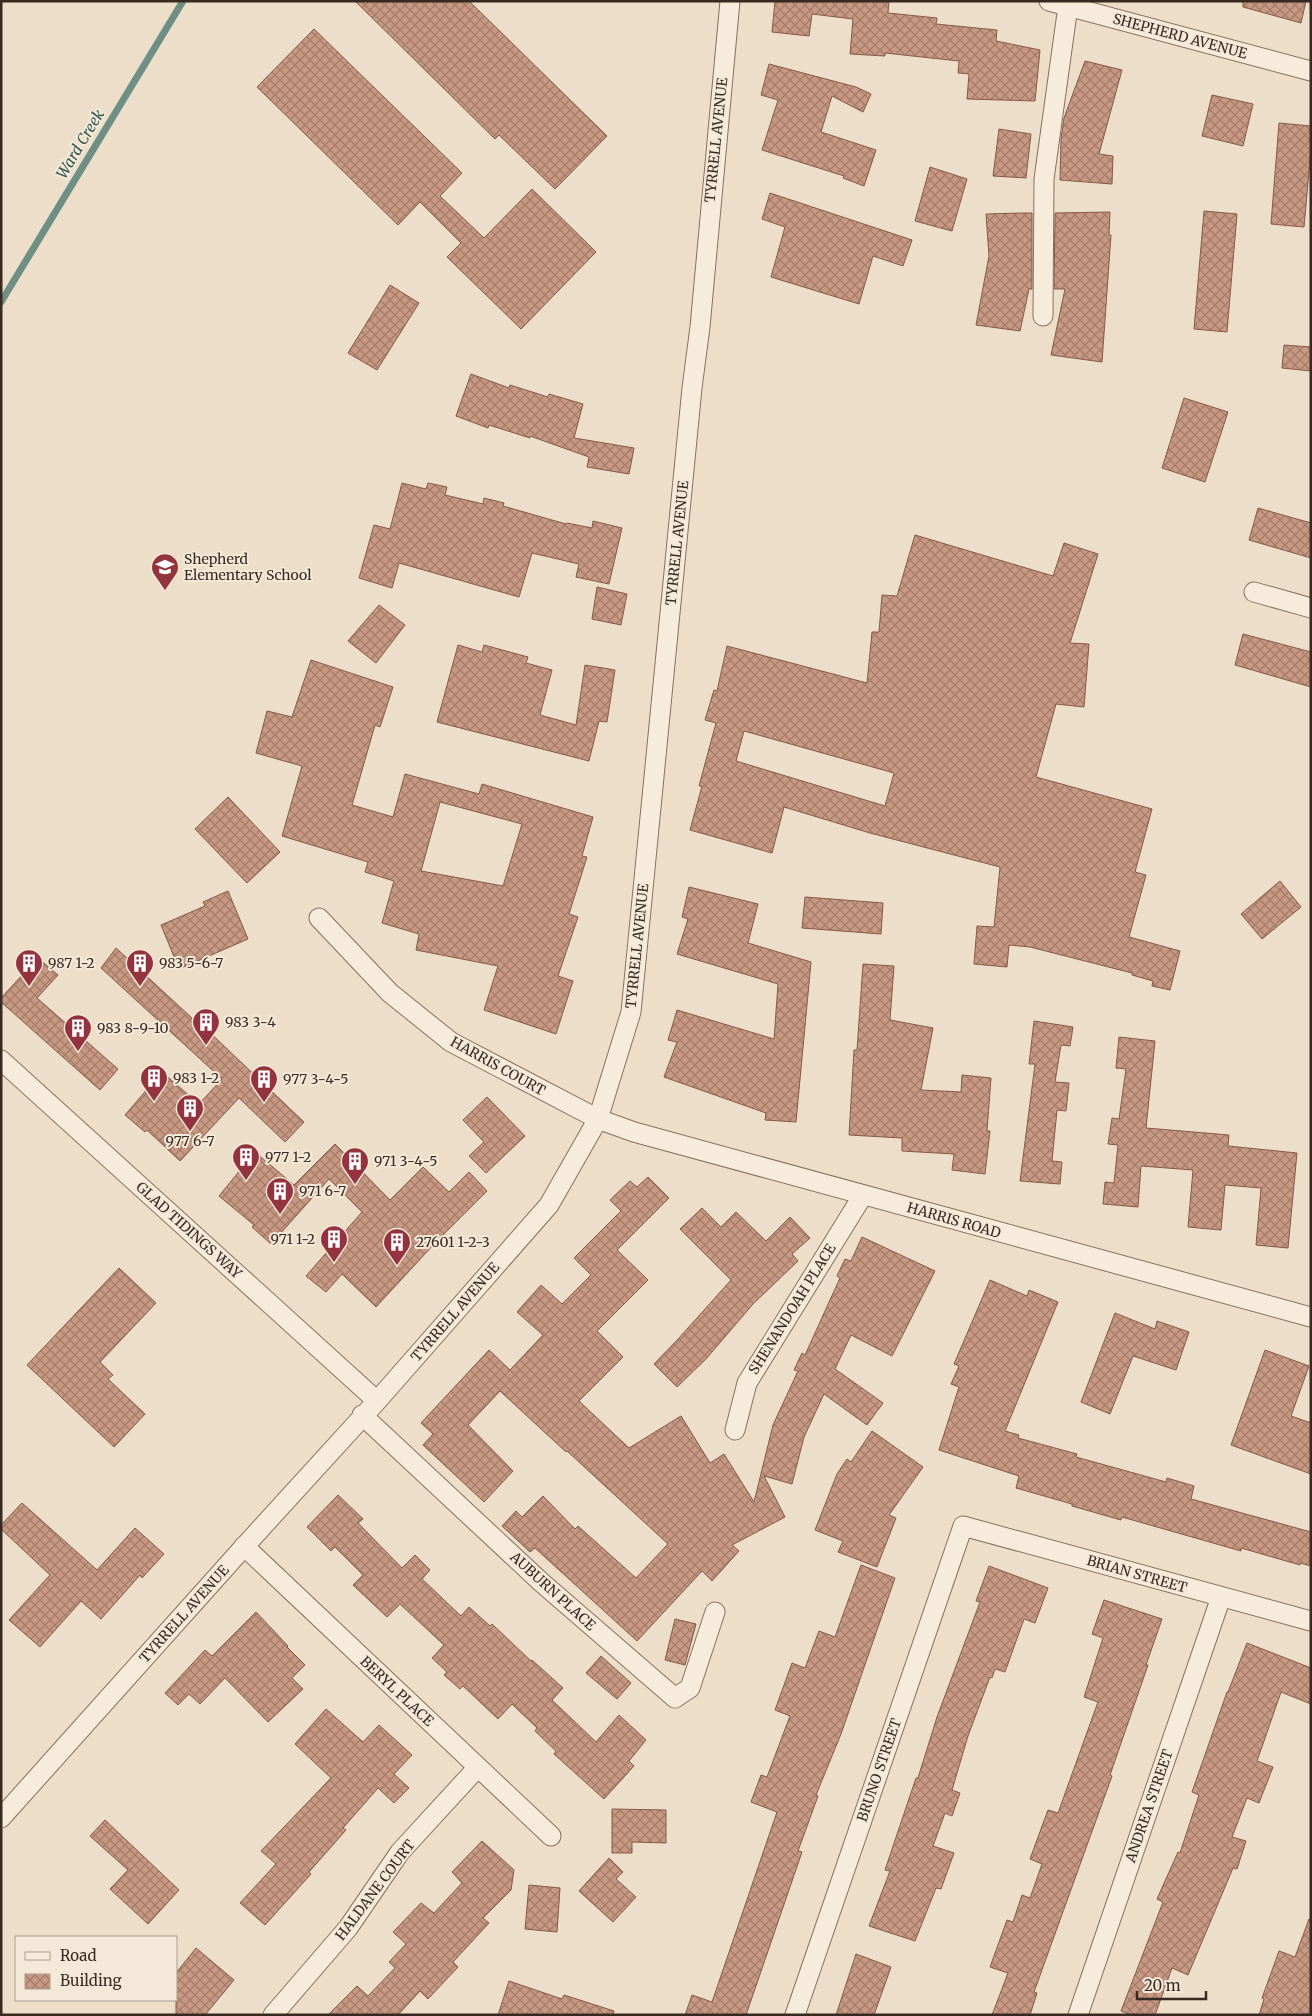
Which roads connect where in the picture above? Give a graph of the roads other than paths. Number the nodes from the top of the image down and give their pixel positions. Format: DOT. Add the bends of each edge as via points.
graph roads {
  1 [pos="730,1"];
  2 [pos="1049,1"];
  3 [pos="1068,6"];
  4 [pos="1311,71"];
  5 [pos="1043,316"];
  6 [pos="1254,592"];
  7 [pos="1311,608"];
  8 [pos="319,918"];
  9 [pos="1,1060"];
  10 [pos="598,1119"];
  11 [pos="863,1195"];
  12 [pos="1311,1317"];
  13 [pos="377,1401"];
  14 [pos="362,1415"];
  15 [pos="735,1430"];
  16 [pos="963,1526"];
  17 [pos="244,1546"];
  18 [pos="1221,1598"];
  19 [pos="715,1612"];
  20 [pos="1311,1621"];
  21 [pos="478,1767"];
  22 [pos="1,1818"];
  23 [pos="551,1836"];
  24 [pos="273,2015"];
  25 [pos="795,2015"];
  26 [pos="1078,2015"];
  1 -- 10 [label="street, TYRRELL AVENUE" via="631,1012"];
  2 -- 3 [label="street, SHEPHERD AVENUE"];
  3 -- 4 [label="street, SHEPHERD AVENUE"];
  3 -- 5 [label="street" via="1044,179"];
  6 -- 7 [label="street"];
  8 -- 10 [label="street, HARRIS COURT" via="390,993 451,1042"];
  9 -- 13 [label="street, GLAD TIDINGS WAY"];
  10 -- 11 [label="street, HARRIS ROAD" via="643,1135"];
  10 -- 13 [label="street, TYRRELL AVENUE" via="549,1205"];
  11 -- 12 [label="street, HARRIS ROAD"];
  11 -- 15 [label="street, SHENANDOAH PLACE" via="747,1383"];
  13 -- 14 [label="street, TYRRELL AVENUE"];
  14 -- 17 [label="street, TYRRELL AVENUE"];
  14 -- 19 [label="street, AUBURN PLACE" via="541,1582 675,1698 690,1688"];
  16 -- 18 [label="street, BRIAN STREET"];
  16 -- 25 [label="street, BRUNO STREET"];
  17 -- 21 [label="street, BERYL PLACE"];
  17 -- 22 [label="street, TYRRELL AVENUE"];
  18 -- 20 [label="street, BRIAN STREET"];
  18 -- 26 [label="street, ANDREA STREET"];
  21 -- 23 [label="street, BERYL PLACE"];
  21 -- 24 [label="street, HALDANE COURT" via="400,1852 348,1928"];
}
